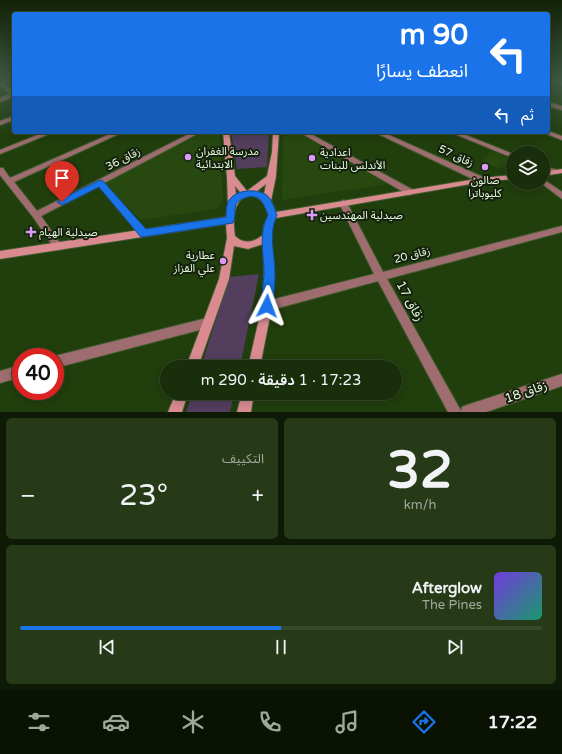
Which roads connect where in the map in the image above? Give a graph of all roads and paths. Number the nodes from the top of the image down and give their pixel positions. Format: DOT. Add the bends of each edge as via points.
graph roads {
  1 [pos="550,105"];
  2 [pos="562,108"];
  3 [pos="12,119"];
  4 [pos="0,123"];
  5 [pos="46,134"];
  6 [pos="115,134"];
  7 [pos="194,134"];
  8 [pos="226,134"];
  9 [pos="276,134"];
  10 [pos="306,134"];
  11 [pos="381,134"];
  12 [pos="458,134"];
  13 [pos="550,134"];
  14 [pos="562,138"];
  15 [pos="0,152"];
  16 [pos="506,153"];
  17 [pos="0,170"];
  18 [pos="272,176"];
  19 [pos="231,177"];
  20 [pos="506,178"];
  21 [pos="482,180"];
  22 [pos="9,181"];
  23 [pos="100,183"];
  24 [pos="550,187"];
  25 [pos="410,192"];
  26 [pos="248,193"];
  27 [pos="562,196"];
  28 [pos="267,201"];
  29 [pos="343,203"];
  30 [pos="232,204"];
  31 [pos="36,215"];
  32 [pos="273,215"];
  33 [pos="230,220"];
  34 [pos="562,229"];
  35 [pos="143,233"];
  36 [pos="267,236"];
  37 [pos="231,238"];
  38 [pos="58,246"];
  39 [pos="0,255"];
  40 [pos="380,276"];
  41 [pos="267,306"];
  42 [pos="207,323"];
  43 [pos="64,360"];
  44 [pos="194,360"];
  45 [pos="255,360"];
  46 [pos="12,374"];
  47 [pos="0,377"];
  48 [pos="562,380"];
  49 [pos="180,400"];
  50 [pos="247,400"];
  51 [pos="176,412"];
  52 [pos="244,412"];
  53 [pos="455,412"];
  54 [pos="467,412"];
  1 -- 2 [label="street"];
  3 -- 4 [label="street"];
  5 -- 15 [label="street"];
  6 -- 22 [label="street"];
  7 -- 23 [label="street, زقاق 36"];
  8 -- 19 [label="street"];
  9 -- 18 [label="street"];
  10 -- 25 [label="street"];
  11 -- 21 [label="street, زقاق 57"];
  12 -- 16 [label="street"];
  13 -- 14 [label="street"];
  17 -- 22 [label="street"];
  18 -- 26 [label="street"];
  18 -- 28 [label="street"];
  19 -- 26 [label="street"];
  19 -- 30 [label="street"];
  20 -- 21 [label="street"];
  21 -- 25 [label="street"];
  22 -- 31 [label="street"];
  23 -- 31 [label="street, زقاق 36"];
  23 -- 35 [label="street"];
  24 -- 27 [label="street"];
  25 -- 29 [label="street"];
  26 -- 28 [label="street" via="259,194"];
  26 -- 30 [label="street" via="237,198"];
  28 -- 32 [label="street"];
  29 -- 32 [label="street"];
  29 -- 40 [label="street, زقاق 17"];
  30 -- 33 [label="street"];
  31 -- 38 [label="street"];
  32 -- 36 [label="street" via="268,225"];
  33 -- 35 [label="street"];
  33 -- 37 [label="street"];
  34 -- 40 [label="street, زقاق 20"];
  35 -- 38 [label="street"];
  36 -- 37 [label="street" via="252,245 240,244"];
  36 -- 41 [label="street"];
  37 -- 42 [label="street" via="224,279"];
  38 -- 39 [label="street"];
  40 -- 41 [label="street, زقاق 20"];
  40 -- 53 [label="street, زقاق 17"];
  41 -- 45 [label="street"];
  42 -- 43 [label="street"];
  42 -- 44 [label="street"];
  46 -- 47 [label="street"];
  48 -- 54 [label="street, زقاق 18"];
  49 -- 51 [label="street"];
  50 -- 52 [label="street"];
}
